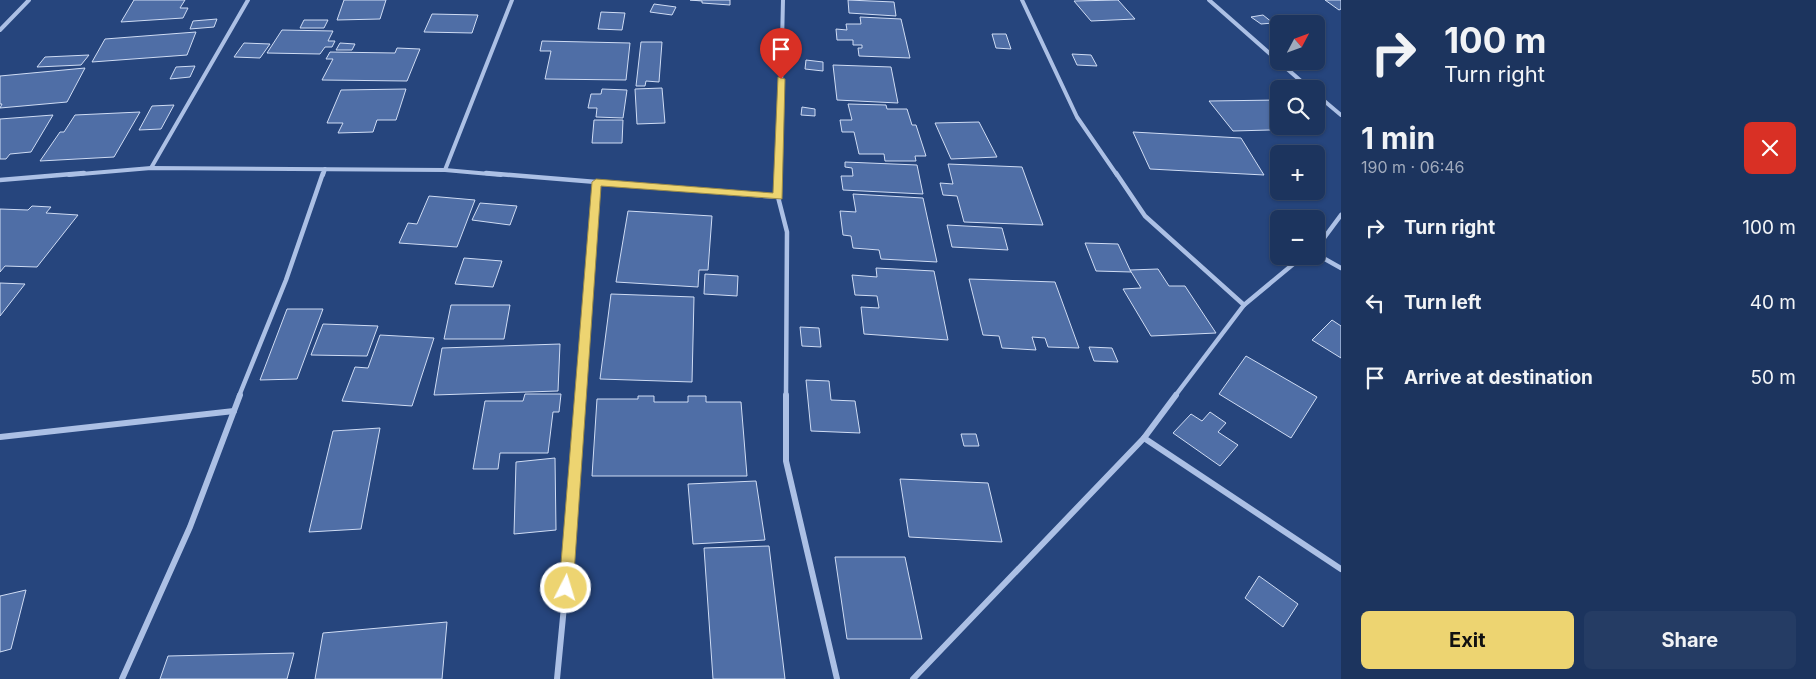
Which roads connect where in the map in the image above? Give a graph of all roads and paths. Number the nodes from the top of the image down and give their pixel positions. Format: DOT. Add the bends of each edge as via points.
graph roads {
  1 [pos="29,0"];
  2 [pos="248,0"];
  3 [pos="512,0"];
  4 [pos="783,0"];
  5 [pos="1022,0"];
  6 [pos="1209,0"];
  7 [pos="0,30"];
  8 [pos="1300,80"];
  9 [pos="1325,102"];
  10 [pos="1341,115"];
  11 [pos="151,168"];
  12 [pos="325,169"];
  13 [pos="445,170"];
  14 [pos="0,180"];
  15 [pos="596,182"];
  16 [pos="778,197"];
  17 [pos="1341,215"];
  18 [pos="1325,237"];
  19 [pos="1325,259"];
  20 [pos="1292,265"];
  21 [pos="1341,268"];
  22 [pos="1244,305"];
  23 [pos="234,410"];
  24 [pos="0,437"];
  25 [pos="1144,438"];
  26 [pos="1341,569"];
  27 [pos="122,679"];
  28 [pos="557,679"];
  29 [pos="837,679"];
  30 [pos="913,679"];
  1 -- 7 [label="street"];
  2 -- 11 [label="street"];
  3 -- 13 [label="street"];
  4 -- 16 [label="street"];
  5 -- 22 [label="street" via="1077,117 1145,216"];
  6 -- 8 [label="street"];
  9 -- 10 [label="street"];
  11 -- 12 [label="street"];
  11 -- 14 [label="street"];
  12 -- 13 [label="street"];
  12 -- 23 [label="street" via="286,280"];
  13 -- 15 [label="street"];
  15 -- 16 [label="street"];
  15 -- 28 [label="street" via="571,534"];
  16 -- 29 [label="street" via="787,232 786,461"];
  17 -- 18 [label="street"];
  19 -- 21 [label="street"];
  20 -- 22 [label="street"];
  22 -- 25 [label="street"];
  23 -- 24 [label="street"];
  23 -- 27 [label="street" via="190,527"];
  25 -- 26 [label="street"];
  25 -- 30 [label="street"];
}
